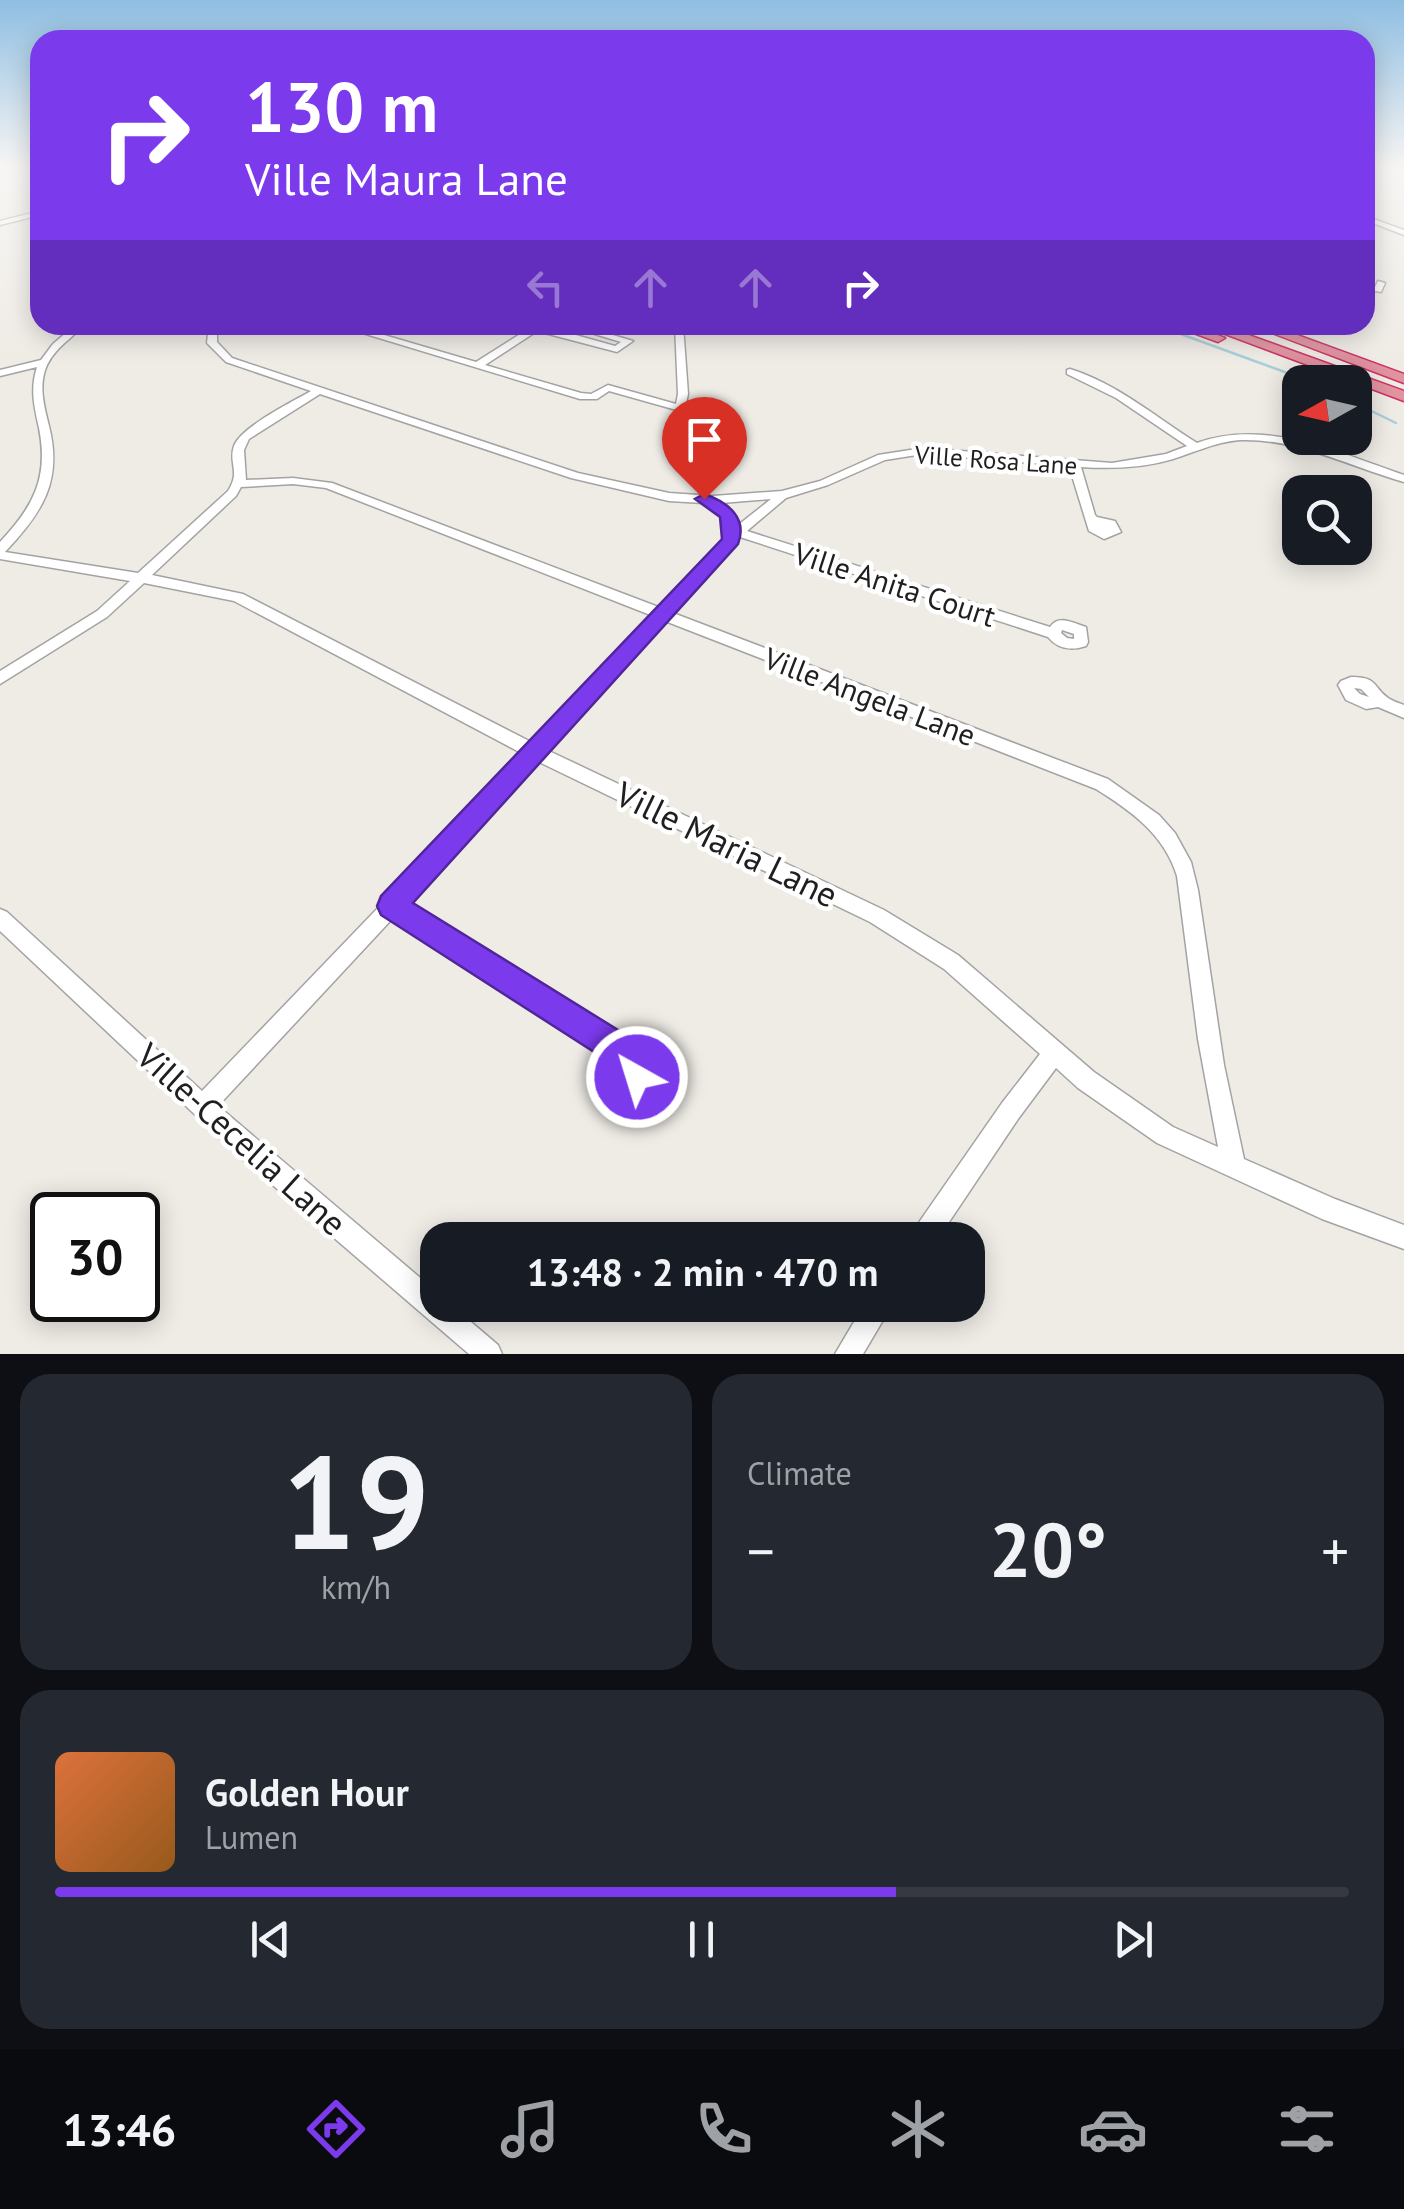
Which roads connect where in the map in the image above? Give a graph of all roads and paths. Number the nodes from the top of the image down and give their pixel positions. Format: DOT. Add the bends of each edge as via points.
graph roads {
  1 [pos="1382,283"];
  2 [pos="1375,289"];
  3 [pos="69,335"];
  4 [pos="212,335"];
  5 [pos="374,335"];
  6 [pos="520,335"];
  7 [pos="565,335"];
  8 [pos="606,335"];
  9 [pos="680,335"];
  10 [pos="1207,335"];
  11 [pos="1234,335"];
  12 [pos="1264,335"];
  13 [pos="1284,335"];
  14 [pos="40,362"];
  15 [pos="478,365"];
  16 [pos="1296,365"];
  17 [pos="0,372"];
  18 [pos="1070,372"];
  19 [pos="1404,382"];
  20 [pos="319,390"];
  21 [pos="1372,391"];
  22 [pos="1404,400"];
  23 [pos="1196,446"];
  24 [pos="1075,466"];
  25 [pos="1404,479"];
  26 [pos="239,484"];
  27 [pos="783,496"];
  28 [pos="704,499"];
  29 [pos="1094,522"];
  30 [pos="735,536"];
  31 [pos="0,552"];
  32 [pos="141,578"];
  33 [pos="662,616"];
  34 [pos="1053,633"];
  35 [pos="0,678"];
  36 [pos="1378,700"];
  37 [pos="1404,712"];
  38 [pos="537,753"];
  39 [pos="392,906"];
  40 [pos="0,918"];
  41 [pos="1055,1052"];
  42 [pos="640,1063"];
  43 [pos="203,1106"];
  44 [pos="1234,1166"];
  45 [pos="934,1222"];
  46 [pos="1404,1237"];
  47 [pos="869,1322"];
  48 [pos="489,1354"];
  49 [pos="848,1354"];
  1 -- 2 [label="street"];
  3 -- 14 [label="street"];
  4 -- 20 [label="street, Ville Rosa Lane" via="212,344 229,360"];
  5 -- 15 [label="street"];
  6 -- 15 [label="street"];
  7 -- 8 [label="street" via="617,349 628,341"];
  9 -- 15 [label="street" via="680,408 608,388 580,396"];
  10 -- 16 [label="highway"];
  11 -- 22 [label="highway"];
  12 -- 19 [label="highway"];
  13 -- 19 [label="highway"];
  14 -- 17 [label="street"];
  14 -- 31 [label="street" via="32,393 47,477"];
  18 -- 23 [label="street" via="1106,386"];
  20 -- 26 [label="street" via="244,437"];
  20 -- 28 [label="street, Ville Rosa Lane" via="598,483"];
  21 -- 22 [label="highway"];
  23 -- 24 [label="street, Ville Rosa Lane" via="1150,461"];
  23 -- 25 [label="street, Ville Rosa Lane" via="1240,437 1281,440"];
  24 -- 27 [label="street, Ville Rosa Lane" via="923,451 882,457"];
  24 -- 29 [label="street"];
  26 -- 32 [label="street"];
  26 -- 33 [label="street, Ville Angela Lane" via="328,485"];
  27 -- 28 [label="street, Ville Rosa Lane"];
  27 -- 30 [label="street"];
  28 -- 30 [label="street" via="727,514"];
  30 -- 33 [label="street"];
  30 -- 34 [label="street, Ville Anita Court"];
  31 -- 32 [label="street, Ville Maria Lane"];
  32 -- 35 [label="street" via="102,614"];
  32 -- 38 [label="street, Ville Maria Lane" via="238,598"];
  33 -- 38 [label="street"];
  33 -- 44 [label="street, Ville Angela Lane" via="1102,784 1152,818 1178,852"];
  36 -- 37 [label="street"];
  38 -- 39 [label="street"];
  38 -- 41 [label="street, Ville Maria Lane" via="916,938"];
  39 -- 42 [label="street"];
  39 -- 43 [label="street"];
  40 -- 43 [label="street, Ville-Cecelia Lane"];
  41 -- 44 [label="street, Ville Maria Lane" via="1119,1106"];
  41 -- 45 [label="street"];
  43 -- 48 [label="street, Ville-Cecelia Lane"];
  44 -- 46 [label="street, Ville Maria Lane"];
  47 -- 49 [label="street"];
}
